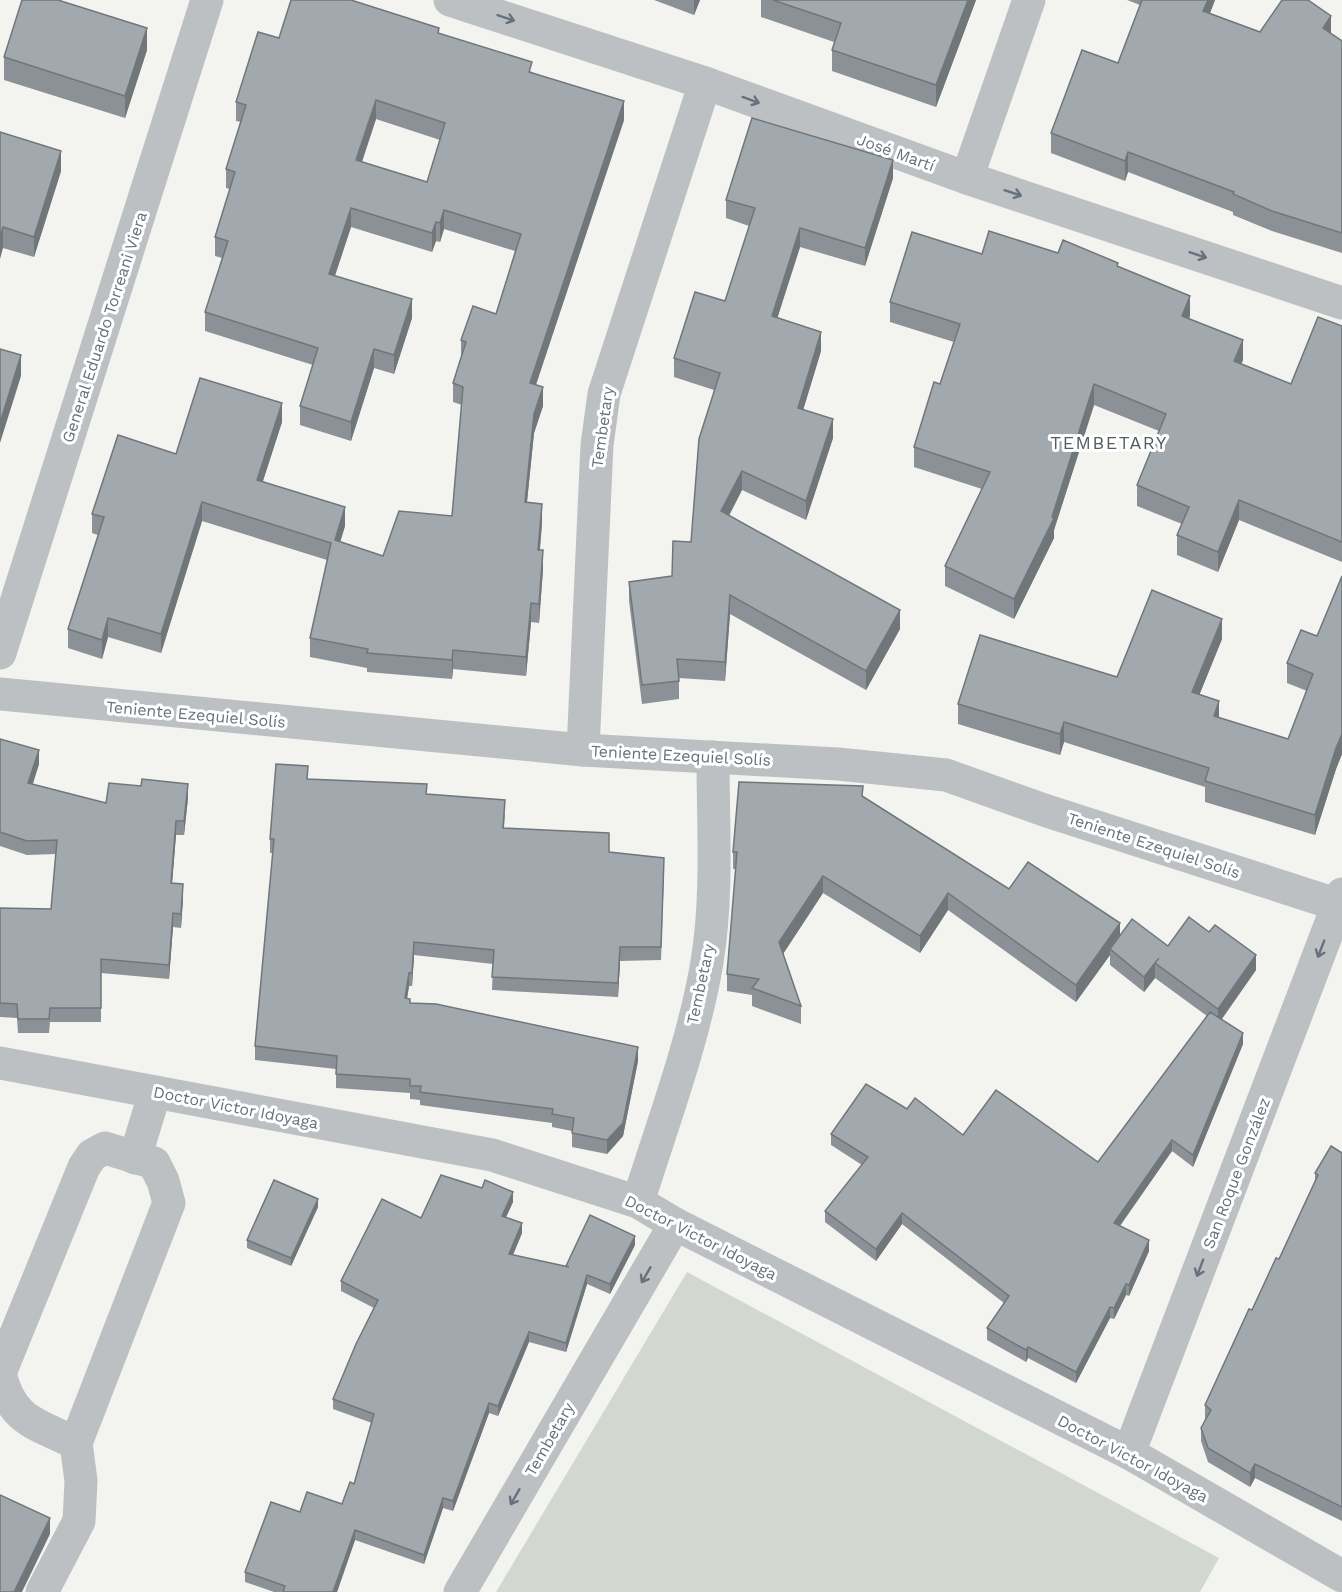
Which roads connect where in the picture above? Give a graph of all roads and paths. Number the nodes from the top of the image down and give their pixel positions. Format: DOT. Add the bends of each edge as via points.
graph roads {
  1 [pos="207,0"];
  2 [pos="450,0"];
  3 [pos="1029,0"];
  4 [pos="705,83"];
  5 [pos="967,178"];
  6 [pos="1342,303"];
  7 [pos="0,653"];
  8 [pos="0,694"];
  9 [pos="583,750"];
  10 [pos="713,758"];
  11 [pos="1341,902"];
  12 [pos="0,1063"];
  13 [pos="155,1092"];
  14 [pos="135,1158"];
  15 [pos="639,1202"];
  16 [pos="675,1224"];
  17 [pos="76,1443"];
  18 [pos="1129,1453"];
  19 [pos="1342,1576"];
  20 [pos="42,1592"];
  21 [pos="460,1592"];
  1 -- 7 [label="street, General Eduardo Torreani Viera"];
  2 -- 4 [label="street, José Martí, one-way"];
  3 -- 5 [label="street"];
  4 -- 5 [label="street, José Martí, one-way"];
  4 -- 9 [label="street, Tembetary" via="604,394 597,445"];
  5 -- 6 [label="street, José Martí, one-way"];
  8 -- 9 [label="street, Teniente Ezequiel Solís"];
  9 -- 10 [label="street, Teniente Ezequiel Solís"];
  10 -- 11 [label="street, Teniente Ezequiel Solís" via="838,764 946,775"];
  10 -- 15 [label="street, Tembetary" via="713,911 707,963"];
  11 -- 18 [label="street, San Roque González, one-way"];
  12 -- 13 [label="street, Doctor Victor Idoyaga"];
  13 -- 14 [label="street"];
  13 -- 15 [label="street, Doctor Victor Idoyaga" via="492,1155"];
  14 -- 17 [label="street" via="154,1163 169,1203"];
  14 -- 17 [label="street" via="105,1148 92,1155 84,1167 0,1373 6,1396 23,1417"];
  15 -- 16 [label="street, Doctor Victor Idoyaga"];
  16 -- 18 [label="street, Doctor Victor Idoyaga"];
  16 -- 21 [label="street, Tembetary, one-way"];
  17 -- 20 [label="street" via="81,1481 79,1521"];
  18 -- 19 [label="street, Doctor Victor Idoyaga"];
}
